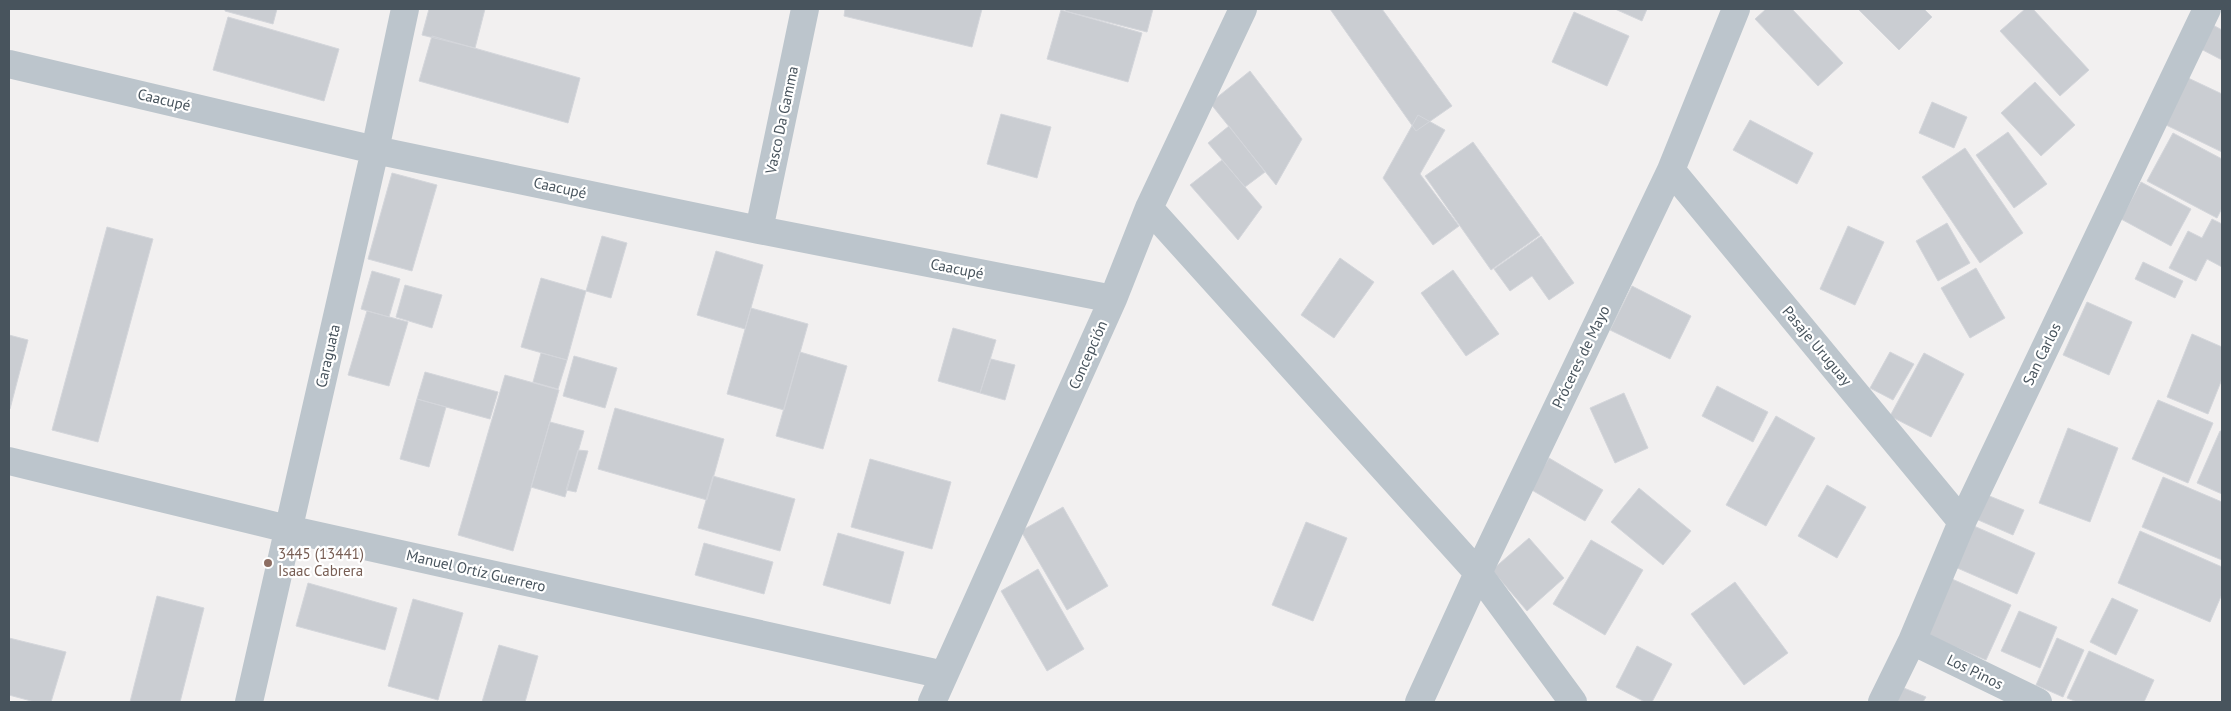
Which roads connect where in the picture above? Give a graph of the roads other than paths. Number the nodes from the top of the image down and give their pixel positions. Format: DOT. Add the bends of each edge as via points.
graph roads {
  1 [pos="405,9"];
  2 [pos="805,9"];
  3 [pos="1243,9"];
  4 [pos="1736,9"];
  5 [pos="2207,9"];
  6 [pos="9,64"];
  7 [pos="375,150"];
  8 [pos="1671,170"];
  9 [pos="1149,208"];
  10 [pos="759,230"];
  11 [pos="1113,299"];
  12 [pos="9,461"];
  13 [pos="1962,522"];
  14 [pos="288,529"];
  15 [pos="1478,573"];
  16 [pos="1912,641"];
  17 [pos="944,675"];
  18 [pos="249,702"];
  19 [pos="932,702"];
  20 [pos="1419,702"];
  21 [pos="1573,702"];
  22 [pos="1882,702"];
  23 [pos="2038,702"];
  1 -- 7 [label="street, Caraguata"];
  2 -- 10 [label="street, Vasco Da Gamma"];
  3 -- 9 [label="street, Concepción"];
  4 -- 8 [label="street, Próceres de Mayo"];
  5 -- 13 [label="street, San Carlos"];
  6 -- 7 [label="street, Caacupé"];
  7 -- 10 [label="street, Caacupé"];
  7 -- 14 [label="street, Caraguata"];
  8 -- 13 [label="street, Pasaje Uruguay"];
  8 -- 15 [label="street, Próceres de Mayo"];
  9 -- 11 [label="street, Concepción"];
  9 -- 15 [label="street"];
  10 -- 11 [label="street, Caacupé"];
  11 -- 17 [label="street, Concepción"];
  12 -- 14 [label="street, Manuel Ortíz Guerrero"];
  13 -- 16 [label="street, San Carlos"];
  14 -- 17 [label="street, Manuel Ortíz Guerrero"];
  14 -- 18 [label="street, Caraguata"];
  15 -- 20 [label="street, Próceres de Mayo"];
  15 -- 21 [label="street"];
  16 -- 22 [label="street, San Carlos"];
  16 -- 23 [label="street, Los Pinos"];
  17 -- 19 [label="street, Concepción"];
}
